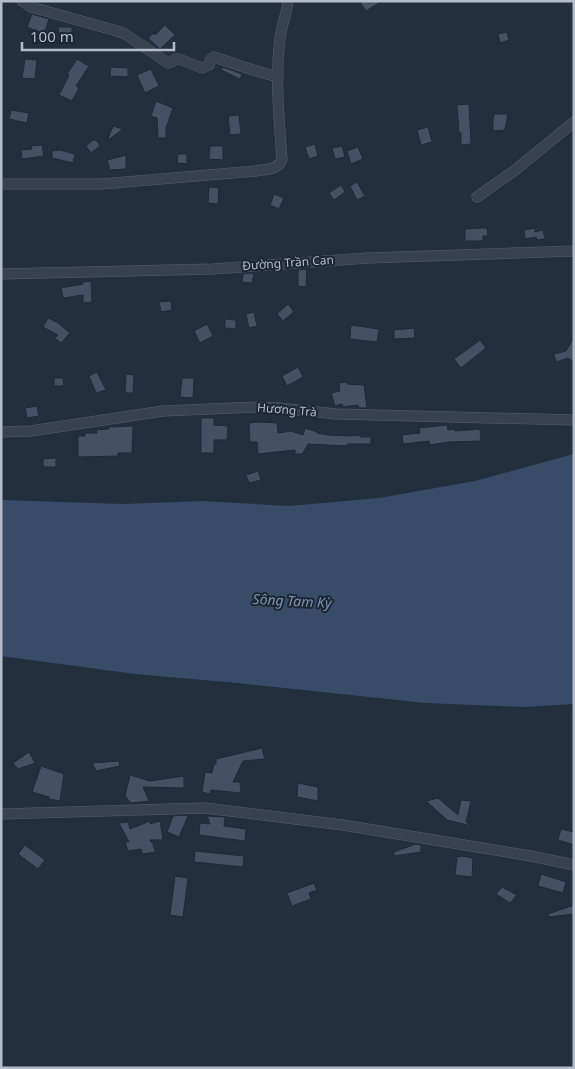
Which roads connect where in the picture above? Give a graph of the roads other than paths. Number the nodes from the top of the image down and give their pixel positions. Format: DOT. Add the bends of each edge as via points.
graph roads {
  1 [pos="22,1"];
  2 [pos="288,1"];
  3 [pos="278,76"];
  4 [pos="574,122"];
  5 [pos="1,184"];
  6 [pos="477,197"];
  7 [pos="574,251"];
  8 [pos="1,274"];
  9 [pos="574,420"];
  10 [pos="1,432"];
  11 [pos="1,814"];
  12 [pos="574,865"];
  1 -- 3 [label="street" via="30,7 125,34 168,63 179,58 202,68 209,65 214,57"];
  2 -- 3 [label="street" via="280,38"];
  3 -- 5 [label="street" via="282,159 274,168 102,184"];
  4 -- 6 [label="street"];
  7 -- 8 [label="street, Đường Trần Can" via="368,258 213,268"];
  9 -- 10 [label="street, Hương Trà" via="330,414 257,407 163,410 31,431"];
  11 -- 12 [label="street" via="205,808 343,825"];
}
